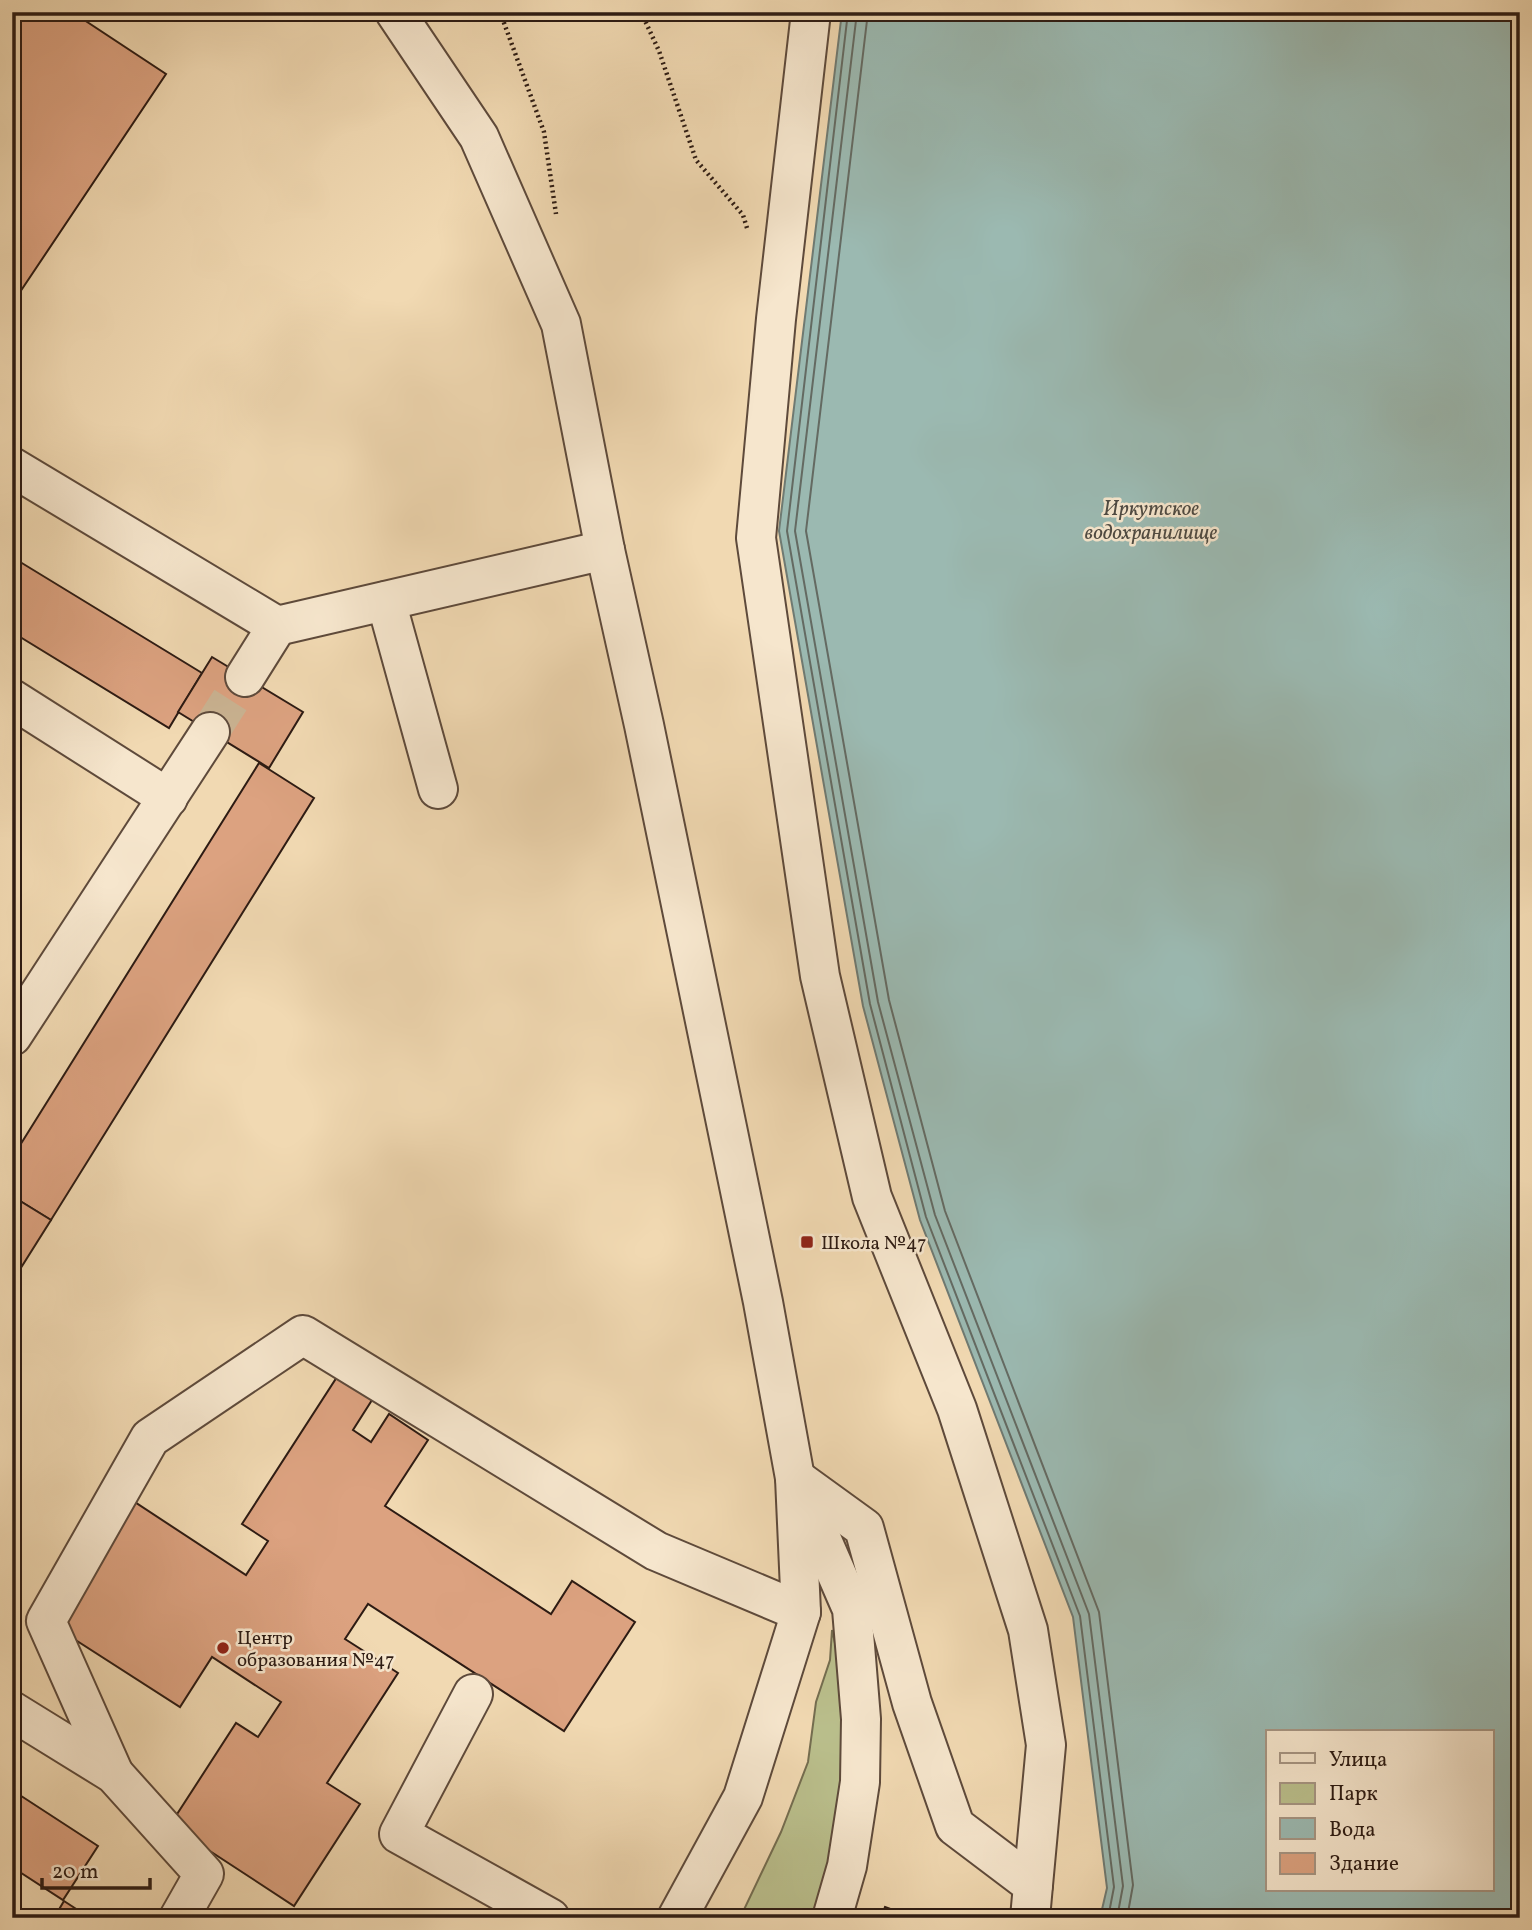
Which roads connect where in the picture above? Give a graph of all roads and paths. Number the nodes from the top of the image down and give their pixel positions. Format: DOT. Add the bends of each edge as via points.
graph roads {
  1 [pos="394,12"];
  2 [pos="500,12"];
  3 [pos="641,12"];
  4 [pos="811,12"];
  5 [pos="556,217"];
  6 [pos="747,228"];
  7 [pos="12,467"];
  8 [pos="605,550"];
  9 [pos="386,601"];
  10 [pos="277,626"];
  11 [pos="245,677"];
  12 [pos="12,699"];
  13 [pos="210,732"];
  14 [pos="438,789"];
  15 [pos="168,798"];
  16 [pos="12,1037"];
  17 [pos="795,1478"];
  18 [pos="802,1612"];
  19 [pos="473,1694"];
  20 [pos="12,1711"];
  21 [pos="114,1774"];
  22 [pos="1031,1901"];
  23 [pos="179,1918"];
  24 [pos="550,1918"];
  25 [pos="677,1918"];
  26 [pos="832,1918"];
  1 -- 8 [label="street" via="479,137 561,324"];
  2 -- 5 [label="path" via="544,132"];
  3 -- 6 [label="path" via="696,160 743,215"];
  4 -- 22 [label="street" via="756,538 820,976 872,1197 957,1409 1028,1630 1046,1745"];
  7 -- 10 [label="street"];
  8 -- 9 [label="street"];
  8 -- 17 [label="street" via="763,1302"];
  9 -- 10 [label="street"];
  9 -- 14 [label="street"];
  10 -- 11 [label="street"];
  12 -- 15 [label="street"];
  13 -- 15 [label="street"];
  15 -- 16 [label="street"];
  17 -- 18 [label="street"];
  17 -- 22 [label="street" via="864,1528 912,1703 955,1826"];
  17 -- 26 [label="street" via="852,1609 861,1719 860,1782 847,1866"];
  18 -- 21 [label="street" via="656,1551 303,1335 150,1438 46,1621"];
  18 -- 25 [label="street" via="743,1797"];
  19 -- 24 [label="street" via="399,1834"];
  20 -- 21 [label="street"];
  21 -- 23 [label="street" via="204,1874"];
}
